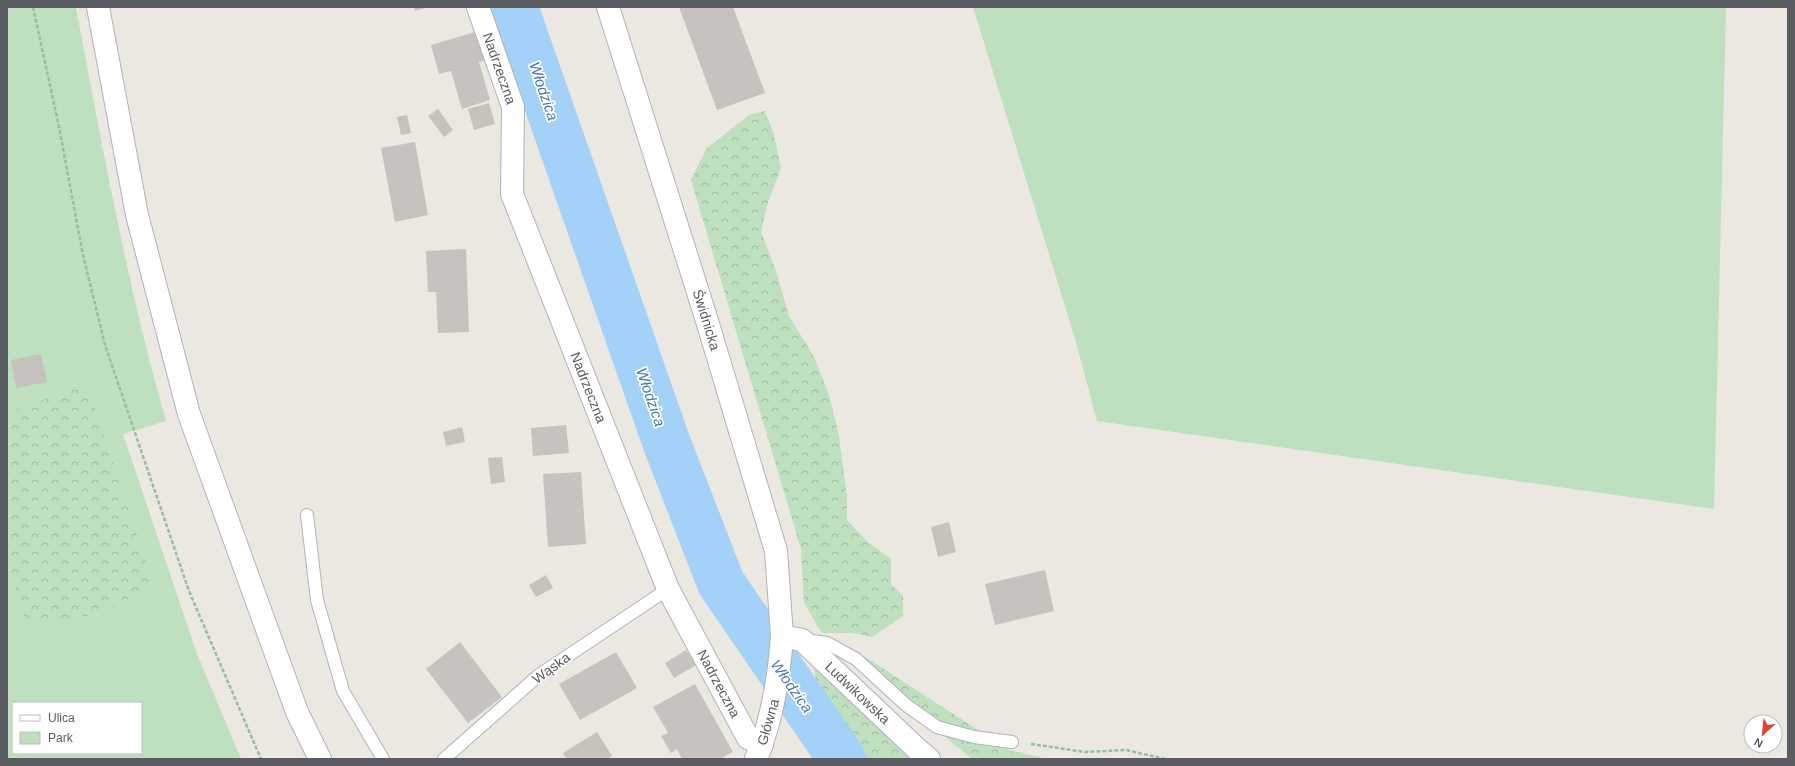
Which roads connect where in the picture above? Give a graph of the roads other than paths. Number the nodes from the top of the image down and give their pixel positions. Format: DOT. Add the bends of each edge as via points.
graph roads {
  1 [pos="98,7"];
  2 [pos="478,7"];
  3 [pos="608,7"];
  4 [pos="306,515"];
  5 [pos="668,589"];
  6 [pos="789,641"];
  7 [pos="1012,742"];
  8 [pos="759,752"];
  9 [pos="320,759"];
  10 [pos="383,759"];
  11 [pos="444,759"];
  12 [pos="929,759"];
  1 -- 9 [label="street" via="137,215 189,414 297,712"];
  2 -- 5 [label="street, Nadrzeczna" via="513,107 512,194"];
  3 -- 6 [label="street, Świdnicka" via="708,324 776,551"];
  4 -- 10 [label="lane" via="317,600 342,691"];
  5 -- 8 [label="street, Nadrzeczna" via="748,738"];
  5 -- 11 [label="lane, Wąska" via="539,676"];
  6 -- 7 [label="lane" via="827,643 856,659 906,705 937,726 974,737"];
  6 -- 8 [label="street, Główna"];
  6 -- 12 [label="street, Ludwikowska"];
}
